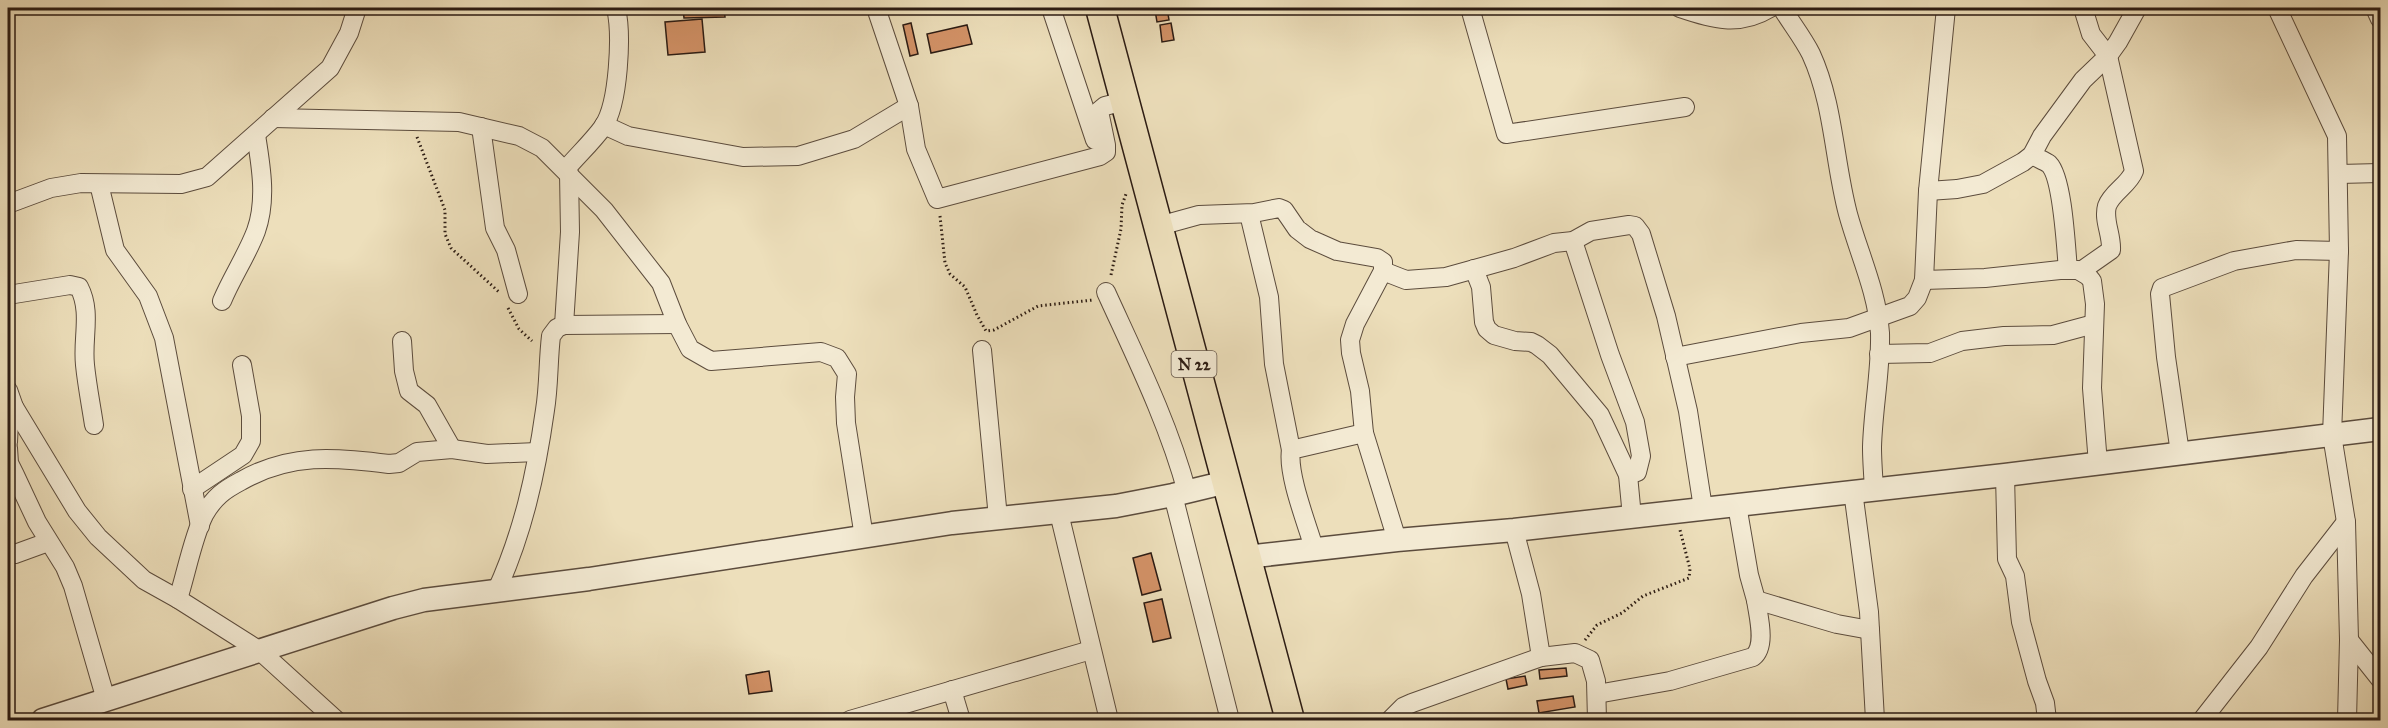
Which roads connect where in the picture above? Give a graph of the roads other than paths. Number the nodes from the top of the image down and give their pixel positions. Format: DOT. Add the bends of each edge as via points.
graph roads {
  1 [pos="357,8"];
  2 [pos="616,8"];
  3 [pos="876,8"];
  4 [pos="1051,8"];
  5 [pos="1100,8"];
  6 [pos="1470,8"];
  7 [pos="1680,8"];
  8 [pos="1770,8"];
  9 [pos="1782,8"];
  10 [pos="1946,8"];
  11 [pos="2083,8"];
  12 [pos="2136,8"];
  13 [pos="2277,8"];
  14 [pos="2375,8"];
  15 [pos="2380,19"];
  16 [pos="2108,56"];
  17 [pos="1125,101"];
  18 [pos="909,106"];
  19 [pos="1685,107"];
  20 [pos="273,118"];
  21 [pos="604,125"];
  22 [pos="481,127"];
  23 [pos="256,135"];
  24 [pos="1100,156"];
  25 [pos="2032,156"];
  26 [pos="567,171"];
  27 [pos="2380,173"];
  28 [pos="2339,174"];
  29 [pos="99,184"];
  30 [pos="1928,191"];
  31 [pos="8,204"];
  32 [pos="1249,214"];
  33 [pos="1159,226"];
  34 [pos="1573,241"];
  35 [pos="2338,251"];
  36 [pos="1474,269"];
  37 [pos="1383,271"];
  38 [pos="2075,271"];
  39 [pos="1924,280"];
  40 [pos="1106,292"];
  41 [pos="8,295"];
  42 [pos="508,297"];
  43 [pos="222,301"];
  44 [pos="1878,319"];
  45 [pos="677,324"];
  46 [pos="2094,324"];
  47 [pos="564,325"];
  48 [pos="402,341"];
  49 [pos="982,351"];
  50 [pos="1879,354"];
  51 [pos="1675,357"];
  52 [pos="242,365"];
  53 [pos="11,398"];
  54 [pos="94,424"];
  55 [pos="2380,429"];
  56 [pos="1364,433"];
  57 [pos="2332,435"];
  58 [pos="8,442"];
  59 [pos="8,448"];
  60 [pos="452,449"];
  61 [pos="1291,450"];
  62 [pos="537,452"];
  63 [pos="2180,453"];
  64 [pos="2098,464"];
  65 [pos="1628,475"];
  66 [pos="2005,475"];
  67 [pos="1227,482"];
  68 [pos="192,489"];
  69 [pos="1863,489"];
  70 [pos="1180,494"];
  71 [pos="1737,505"];
  72 [pos="1703,508"];
  73 [pos="1059,513"];
  74 [pos="1632,517"];
  75 [pos="998,518"];
  76 [pos="2346,522"];
  77 [pos="200,526"];
  78 [pos="1514,530"];
  79 [pos="864,537"];
  80 [pos="1398,540"];
  81 [pos="48,542"];
  82 [pos="1314,548"];
  83 [pos="8,554"];
  84 [pos="1246,557"];
  85 [pos="496,592"];
  86 [pos="178,599"];
  87 [pos="1756,600"];
  88 [pos="1870,630"];
  89 [pos="2349,640"];
  90 [pos="1091,650"];
  91 [pos="260,651"];
  92 [pos="1541,657"];
  93 [pos="2380,679"];
  94 [pos="952,690"];
  95 [pos="1597,694"];
  96 [pos="106,700"];
  97 [pos="87,714"];
  98 [pos="43,720"];
  99 [pos="336,720"];
  100 [pos="850,720"];
  101 [pos="961,720"];
  102 [pos="1109,720"];
  103 [pos="1230,720"];
  104 [pos="1290,720"];
  105 [pos="1390,720"];
  106 [pos="1597,720"];
  107 [pos="1875,720"];
  108 [pos="2047,720"];
  109 [pos="2202,720"];
  110 [pos="2348,720"];
  1 -- 20 [label="street" via="330,68"];
  2 -- 21 [label="street" via="619,52"];
  3 -- 18 [label="street"];
  4 -- 24 [label="street"];
  5 -- 17 [label="main road, N 22"];
  6 -- 19 [label="street" via="1506,134"];
  7 -- 8 [label="street" via="1729,21"];
  9 -- 44 [label="street" via="1811,55 1820,83 1848,215 1872,287"];
  10 -- 30 [label="street"];
  11 -- 16 [label="street" via="2091,34"];
  12 -- 16 [label="street"];
  13 -- 28 [label="street" via="2337,136"];
  14 -- 15 [label="street"];
  16 -- 25 [label="street" via="2083,80"];
  16 -- 38 [label="street" via="2134,173 2108,203 2111,249"];
  17 -- 24 [label="street" via="1099,111 1106,145 1106,152"];
  17 -- 33 [label="main road, N 22"];
  18 -- 21 [label="street" via="854,139 798,156 743,157 628,136"];
  18 -- 24 [label="street" via="916,149 937,200"];
  20 -- 22 [label="street" via="459,122"];
  20 -- 23 [label="street"];
  21 -- 26 [label="street"];
  22 -- 26 [label="street" via="519,136 542,148"];
  22 -- 42 [label="street" via="495,228 506,250"];
  23 -- 29 [label="street" via="207,177 196,181"];
  23 -- 43 [label="street" via="262,206 256,232"];
  25 -- 30 [label="street" via="1983,184"];
  25 -- 38 [label="street" via="2049,164 2055,176"];
  26 -- 45 [label="street" via="604,210 661,283"];
  26 -- 47 [label="street" via="570,232"];
  27 -- 28 [label="street"];
  28 -- 35 [label="street"];
  29 -- 31 [label="street" via="51,188"];
  29 -- 68 [label="street" via="115,250 148,296 164,338"];
  30 -- 39 [label="street"];
  32 -- 33 [label="street" via="1212,213"];
  32 -- 37 [label="street" via="1274,208 1284,210 1297,229 1310,239 1337,251 1377,258 1383,262"];
  32 -- 61 [label="street" via="1269,297 1274,364"];
  33 -- 67 [label="main road, N 22"];
  34 -- 36 [label="street" via="1554,243"];
  34 -- 51 [label="street" via="1591,231 1629,225 1639,231"];
  34 -- 65 [label="street" via="1635,422 1641,463 1637,472"];
  35 -- 57 [label="street"];
  35 -- 63 [label="street" via="2296,250 2234,261 2162,288 2166,357"];
  36 -- 37 [label="street" via="1414,280"];
  36 -- 65 [label="street" via="1487,329 1512,341 1534,343 1550,355 1600,415"];
  37 -- 56 [label="street" via="1350,340"];
  38 -- 39 [label="street"];
  38 -- 46 [label="street" via="2092,281"];
  39 -- 44 [label="street" via="1910,306"];
  40 -- 70 [label="street" via="1175,450"];
  41 -- 54 [label="street" via="79,287 87,316 85,363"];
  44 -- 50 [label="street"];
  44 -- 51 [label="street" via="1849,328"];
  45 -- 47 [label="street"];
  45 -- 79 [label="street" via="690,349 711,361 821,352 837,358 847,374 846,423"];
  46 -- 50 [label="street" via="2053,335 1962,341 1930,353"];
  46 -- 64 [label="street" via="2092,388"];
  47 -- 62 [label="street" via="551,336"];
  48 -- 60 [label="street" via="409,391 427,405"];
  49 -- 75 [label="street"];
  50 -- 69 [label="street" via="1872,446"];
  51 -- 72 [label="street"];
  52 -- 68 [label="street" via="251,441 243,455"];
  53 -- 58 [label="street"];
  53 -- 86 [label="street" via="77,511 98,537 144,580"];
  55 -- 57 [label="street"];
  56 -- 61 [label="street"];
  56 -- 80 [label="street"];
  57 -- 63 [label="street"];
  57 -- 76 [label="street"];
  59 -- 81 [label="street" via="9,463"];
  60 -- 62 [label="street" via="487,454"];
  60 -- 77 [label="street" via="417,452 399,463 389,464 326,458 278,464 220,492"];
  61 -- 82 [label="street"];
  62 -- 85 [label="street" via="520,533"];
  63 -- 64 [label="street"];
  64 -- 66 [label="street"];
  65 -- 74 [label="street"];
  66 -- 69 [label="street"];
  66 -- 108 [label="street" via="2007,559 2015,576 2021,622"];
  67 -- 70 [label="street"];
  67 -- 84 [label="main road, N 22"];
  68 -- 77 [label="street"];
  69 -- 71 [label="street"];
  69 -- 88 [label="street"];
  70 -- 73 [label="street"];
  70 -- 103 [label="street"];
  71 -- 72 [label="street"];
  71 -- 87 [label="street"];
  72 -- 74 [label="street"];
  73 -- 75 [label="street"];
  73 -- 90 [label="street"];
  74 -- 78 [label="street"];
  75 -- 79 [label="street"];
  76 -- 89 [label="street"];
  76 -- 109 [label="street" via="2304,576 2259,647"];
  77 -- 86 [label="street"];
  78 -- 80 [label="street"];
  78 -- 92 [label="street" via="1531,594"];
  79 -- 85 [label="street"];
  80 -- 82 [label="street"];
  81 -- 83 [label="street"];
  81 -- 96 [label="street" via="73,586"];
  82 -- 84 [label="street"];
  84 -- 104 [label="main road, N 22"];
  85 -- 91 [label="street" via="424,600"];
  86 -- 91 [label="street"];
  87 -- 88 [label="street"];
  87 -- 95 [label="street" via="1760,643 1753,657 1670,681"];
  88 -- 107 [label="street"];
  89 -- 93 [label="street"];
  89 -- 110 [label="street"];
  90 -- 94 [label="street"];
  90 -- 102 [label="street"];
  91 -- 96 [label="street"];
  91 -- 99 [label="street"];
  92 -- 95 [label="street" via="1575,653 1590,660"];
  92 -- 105 [label="street" via="1408,704"];
  94 -- 100 [label="street"];
  94 -- 101 [label="street"];
  95 -- 106 [label="street"];
  96 -- 97 [label="street"];
  97 -- 98 [label="street"];
}
